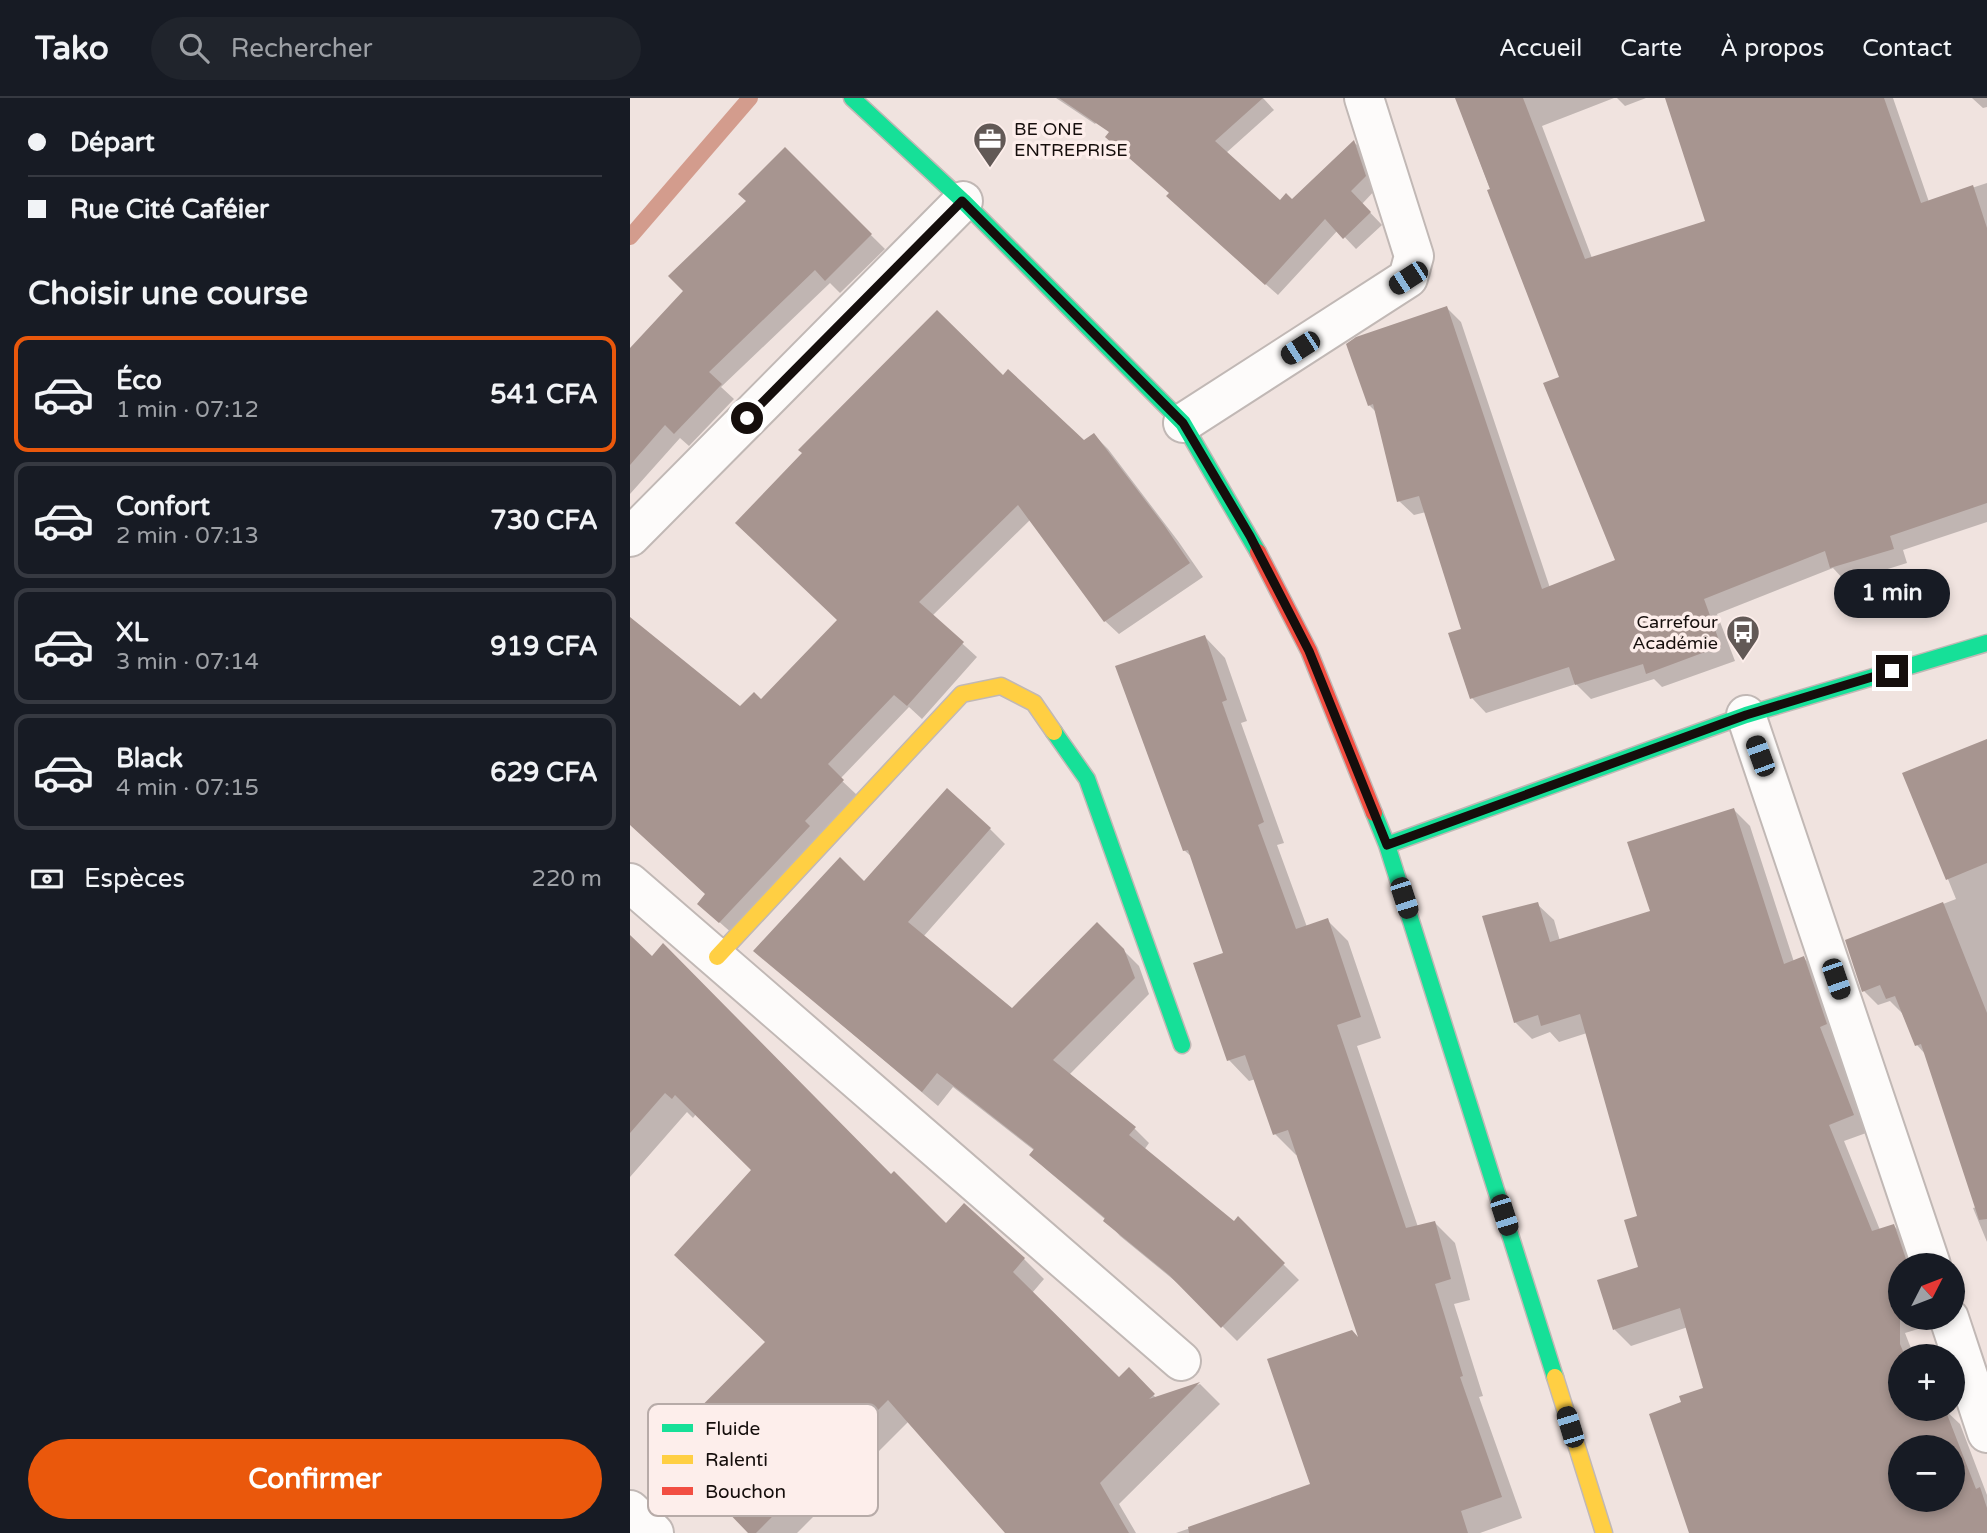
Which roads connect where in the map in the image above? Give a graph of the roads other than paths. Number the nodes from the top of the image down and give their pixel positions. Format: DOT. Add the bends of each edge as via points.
graph roads {
  1 [pos="852,98"];
  2 [pos="1364,98"];
  3 [pos="962,201"];
  4 [pos="1183,423"];
  5 [pos="630,537"];
  6 [pos="1987,643"];
  7 [pos="1746,715"];
  8 [pos="1387,845"];
  9 [pos="630,883"];
  10 [pos="717,957"];
  11 [pos="1182,1045"];
  12 [pos="1927,1253"];
  13 [pos="1953,1330"];
  14 [pos="1181,1361"];
  15 [pos="1987,1433"];
  16 [pos="630,1510"];
  17 [pos="654,1533"];
  18 [pos="1604,1533"];
  1 -- 3 [label="street"];
  2 -- 4 [label="street" via="1414,256 1408,278"];
  3 -- 4 [label="street"];
  3 -- 5 [label="street"];
  4 -- 8 [label="street" via="1250,536 1309,651"];
  6 -- 7 [label="street"];
  7 -- 8 [label="street"];
  7 -- 12 [label="street"];
  8 -- 18 [label="street"];
  9 -- 10 [label="street"];
  10 -- 11 [label="street" via="962,694 1001,686 1034,703 1087,779"];
  10 -- 14 [label="street"];
  13 -- 15 [label="street"];
  16 -- 17 [label="street"];
}
